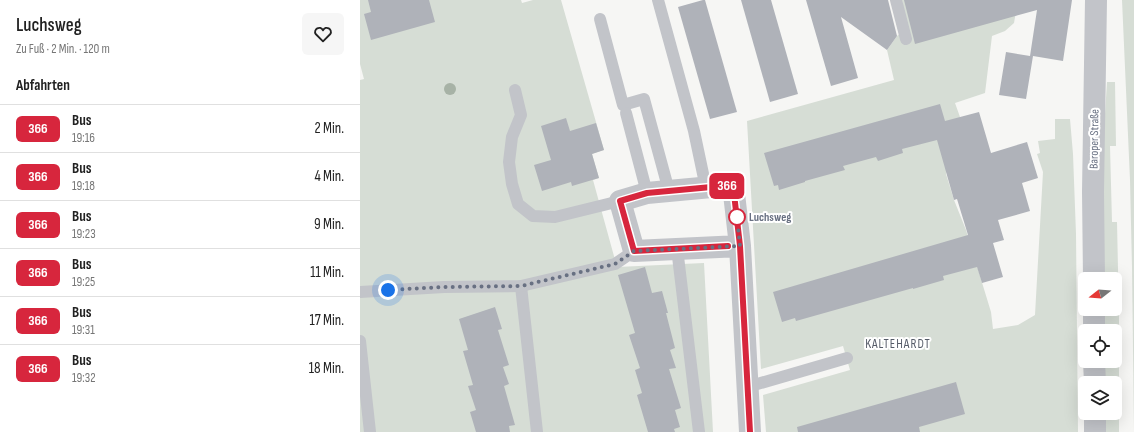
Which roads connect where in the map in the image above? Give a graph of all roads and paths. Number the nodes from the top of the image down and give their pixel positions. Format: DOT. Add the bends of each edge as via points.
graph roads {
  1 [pos="658,0"];
  2 [pos="896,0"];
  3 [pos="1096,0"];
  4 [pos="600,19"];
  5 [pos="906,39"];
  6 [pos="515,90"];
  7 [pos="626,113"];
  8 [pos="706,188"];
  9 [pos="669,191"];
  10 [pos="647,193"];
  11 [pos="620,201"];
  12 [pos="740,246"];
  13 [pos="677,248"];
  14 [pos="634,251"];
  15 [pos="1094,272"];
  16 [pos="521,286"];
  17 [pos="360,292"];
  18 [pos="360,341"];
  19 [pos="847,358"];
  20 [pos="747,387"];
  21 [pos="1095,420"];
  22 [pos="370,432"];
  23 [pos="537,432"];
  24 [pos="699,432"];
  25 [pos="750,432"];
  26 [pos="1095,432"];
  1 -- 8 [label="lane" via="694,131"];
  2 -- 5 [label="lane"];
  3 -- 15 [label="street, Baroper Straße"];
  4 -- 9 [label="lane" via="623,105 644,99"];
  6 -- 11 [label="lane" via="521,115 512,137 508,162 518,204 533,216 555,217"];
  7 -- 10 [label="lane"];
  8 -- 9 [label="street"];
  8 -- 12 [label="street" via="733,185"];
  9 -- 10 [label="street"];
  10 -- 11 [label="street"];
  11 -- 14 [label="street"];
  12 -- 13 [label="street"];
  12 -- 20 [label="street"];
  13 -- 14 [label="street"];
  13 -- 24 [label="lane"];
  14 -- 16 [label="lane" via="615,264"];
  16 -- 17 [label="lane"];
  16 -- 23 [label="lane"];
  18 -- 22 [label="lane"];
  19 -- 20 [label="lane"];
  20 -- 25 [label="street"];
  21 -- 26 [label="street"];
}
